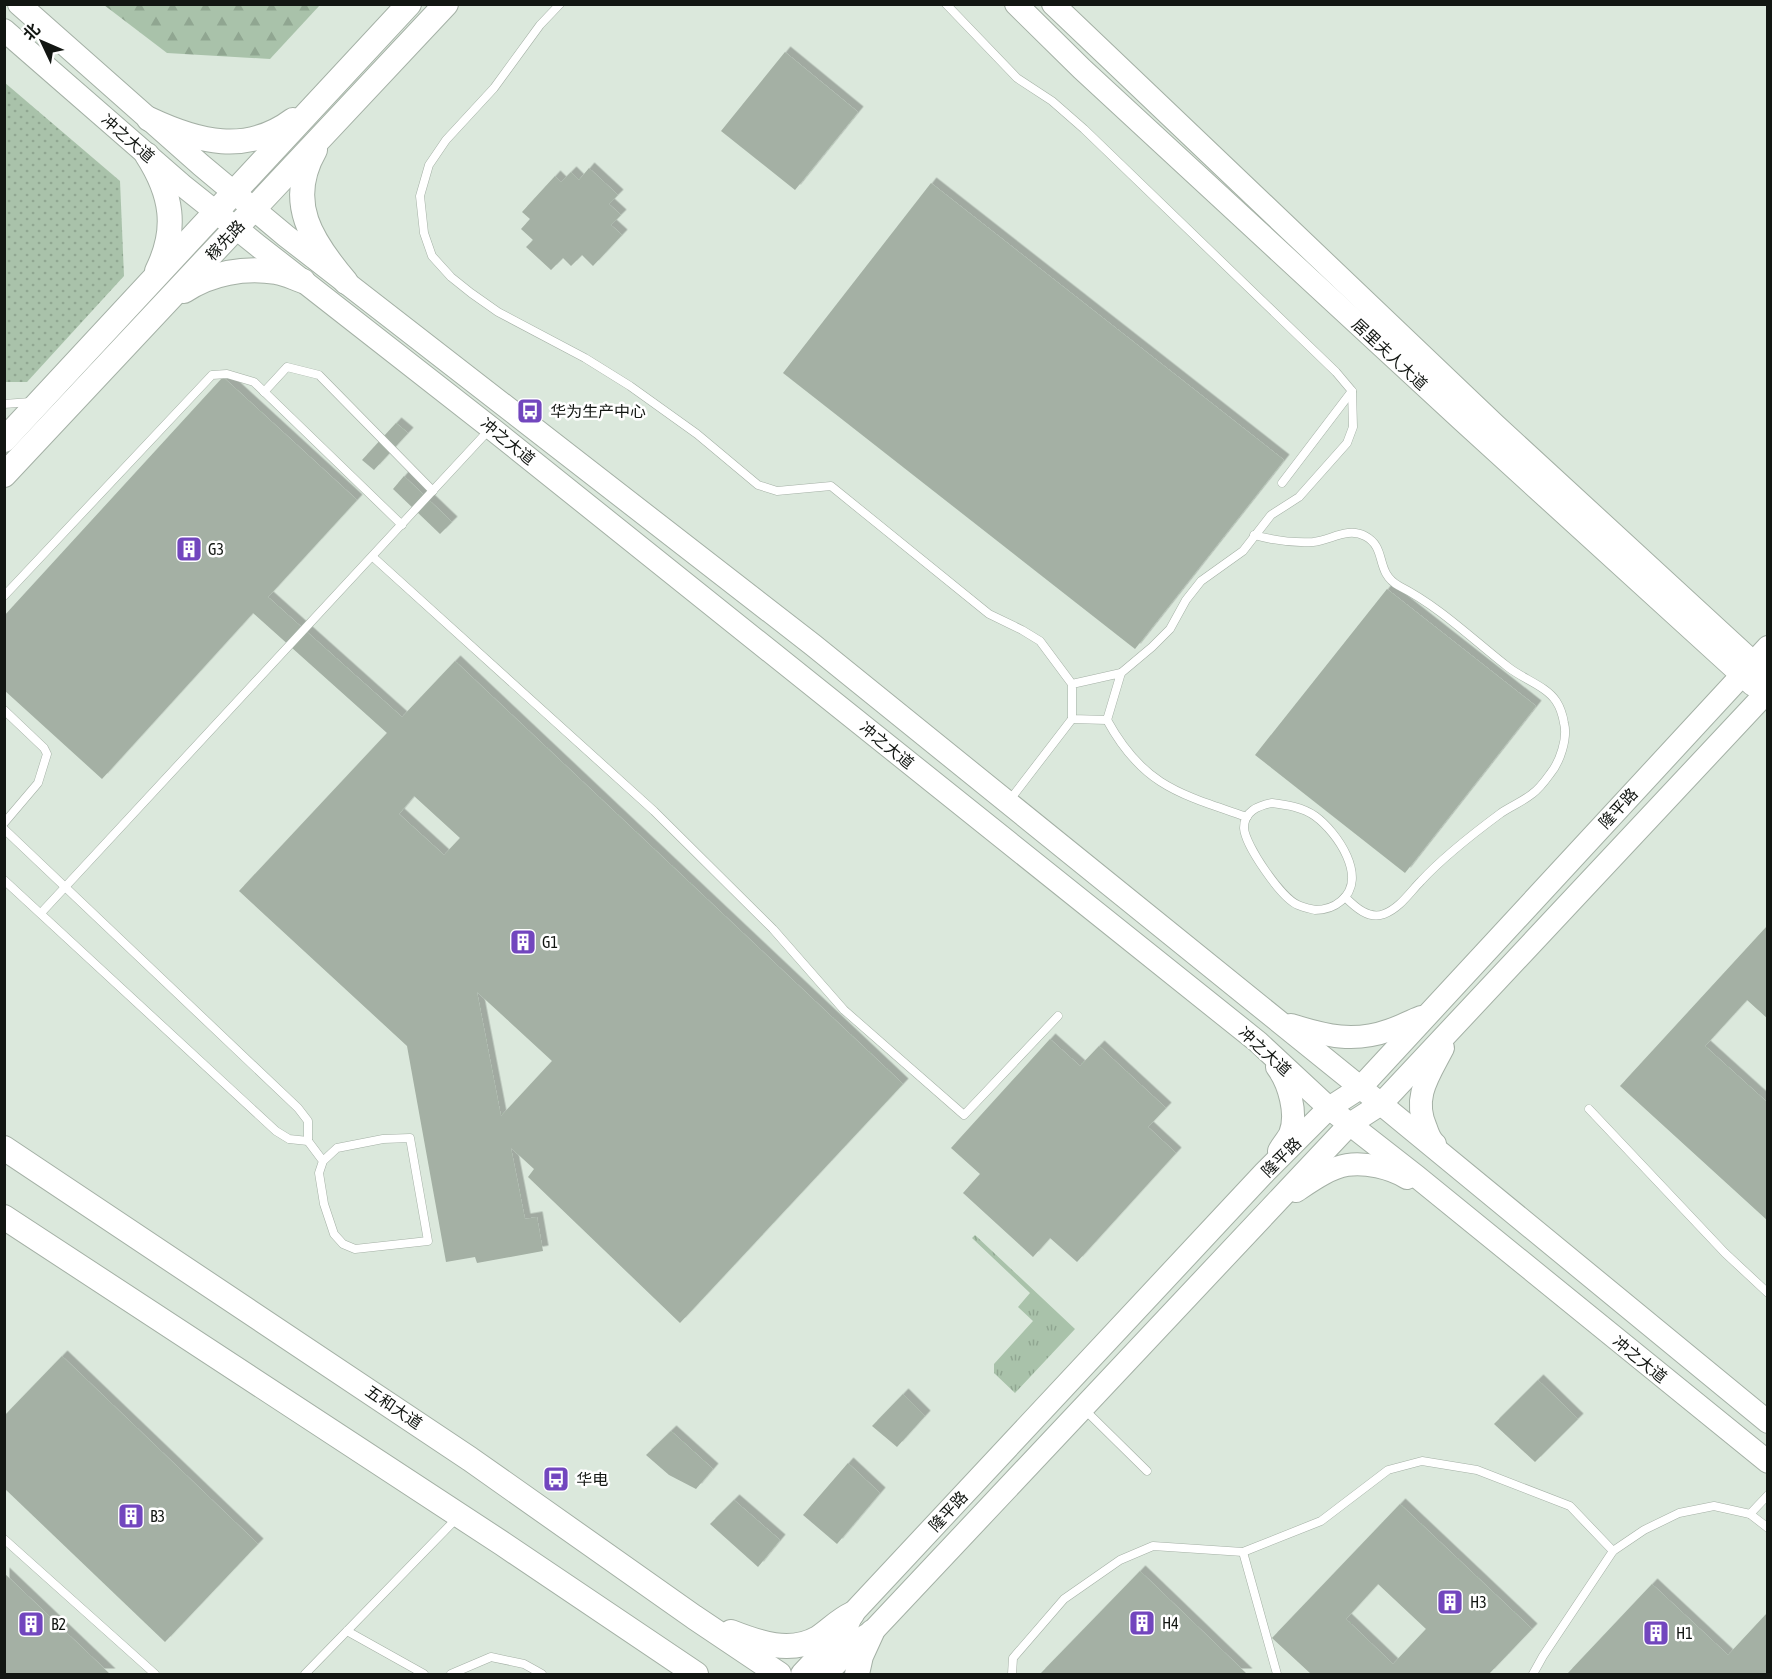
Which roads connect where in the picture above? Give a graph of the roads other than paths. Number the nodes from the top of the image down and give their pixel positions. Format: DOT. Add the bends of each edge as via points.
graph roads {
  1 [pos="19,4"];
  2 [pos="409,4"];
  3 [pos="446,4"];
  4 [pos="560,4"];
  5 [pos="946,4"];
  6 [pos="1016,4"];
  7 [pos="1053,4"];
  8 [pos="4,30"];
  9 [pos="319,101"];
  10 [pos="149,119"];
  11 [pos="325,133"];
  12 [pos="147,155"];
  13 [pos="235,193"];
  14 [pos="254,209"];
  15 [pos="216,213"];
  16 [pos="236,228"];
  17 [pos="303,281"];
  18 [pos="346,282"];
  19 [pos="150,284"];
  20 [pos="162,306"];
  21 [pos="264,392"];
  22 [pos="1352,392"];
  23 [pos="41,401"];
  24 [pos="4,404"];
  25 [pos="491,428"];
  26 [pos="4,440"];
  27 [pos="4,475"];
  28 [pos="1282,483"];
  29 [pos="433,491"];
  30 [pos="402,525"];
  31 [pos="1254,535"];
  32 [pos="373,557"];
  33 [pos="4,596"];
  34 [pos="1121,673"];
  35 [pos="1761,678"];
  36 [pos="1072,684"];
  37 [pos="4,710"];
  38 [pos="1072,719"];
  39 [pos="1107,720"];
  40 [pos="1008,802"];
  41 [pos="1246,817"];
  42 [pos="4,822"];
  43 [pos="4,829"];
  44 [pos="4,880"];
  45 [pos="65,886"];
  46 [pos="1345,897"];
  47 [pos="40,913"];
  48 [pos="1427,1015"];
  49 [pos="1058,1016"];
  50 [pos="1278,1021"];
  51 [pos="1455,1024"];
  52 [pos="1258,1042"];
  53 [pos="1360,1088"];
  54 [pos="1381,1104"];
  55 [pos="1329,1108"];
  56 [pos="1589,1109"];
  57 [pos="1350,1124"];
  58 [pos="308,1141"];
  59 [pos="4,1148"];
  60 [pos="323,1161"];
  61 [pos="1462,1170"];
  62 [pos="1265,1172"];
  63 [pos="1444,1199"];
  64 [pos="1269,1208"];
  65 [pos="4,1217"];
  66 [pos="1767,1293"];
  67 [pos="1083,1408"];
  68 [pos="1767,1422"];
  69 [pos="1767,1462"];
  70 [pos="1147,1471"];
  71 [pos="1767,1495"];
  72 [pos="1750,1514"];
  73 [pos="459,1516"];
  74 [pos="1767,1527"];
  75 [pos="4,1539"];
  76 [pos="1613,1551"];
  77 [pos="1244,1552"];
  78 [pos="852,1614"];
  79 [pos="694,1617"];
  80 [pos="347,1631"];
  81 [pos="872,1632"];
  82 [pos="155,1674"];
  83 [pos="305,1674"];
  84 [pos="423,1674"];
  85 [pos="451,1674"];
  86 [pos="542,1674"];
  87 [pos="696,1674"];
  88 [pos="779,1674"];
  89 [pos="802,1674"];
  90 [pos="826,1674"];
  91 [pos="857,1674"];
  92 [pos="1012,1674"];
  93 [pos="1277,1674"];
  94 [pos="1533,1674"];
  1 -- 10 [label="main road, 冲之大道"];
  2 -- 9 [label="main road, 稼先路"];
  3 -- 11 [label="main road, 稼先路"];
  4 -- 36 [label="lane" via="429,165 420,196 424,233 432,256 451,277 498,312 630,386 697,434 758,485 777,491 831,486 989,614 1036,638"];
  5 -- 22 [label="lane" via="1017,78 1084,129 1336,372"];
  6 -- 35 [label="main road, 居里夫人大道" via="1454,413"];
  7 -- 35 [label="main road, 居里夫人大道"];
  8 -- 12 [label="main road, 冲之大道"];
  9 -- 10 [label="main road" via="289,124 260,138 232,142 178,133"];
  9 -- 13 [label="main road, 稼先路"];
  10 -- 13 [label="main road, 冲之大道"];
  11 -- 14 [label="main road, 稼先路"];
  11 -- 18 [label="main road" via="310,160 303,184 303,208 309,232"];
  12 -- 15 [label="main road, 冲之大道"];
  12 -- 19 [label="main road" via="158,171 170,212 164,256"];
  13 -- 14 [label="main road, 冲之大道"];
  13 -- 15 [label="main road, 稼先路"];
  14 -- 16 [label="main road, 稼先路"];
  14 -- 18 [label="main road, 冲之大道"];
  15 -- 16 [label="main road, 冲之大道"];
  15 -- 19 [label="main road, 稼先路"];
  16 -- 17 [label="main road, 冲之大道"];
  16 -- 20 [label="main road, 稼先路"];
  17 -- 20 [label="main road" via="278,272 233,272 188,288"];
  17 -- 25 [label="main road, 冲之大道"];
  18 -- 40 [label="main road, 冲之大道" via="813,645"];
  19 -- 23 [label="main road, 稼先路"];
  20 -- 27 [label="main road, 稼先路"];
  21 -- 29 [label="lane" via="286,367 320,375"];
  21 -- 30 [label="lane"];
  21 -- 33 [label="lane" via="254,382 227,374 212,375"];
  22 -- 28 [label="lane"];
  22 -- 31 [label="lane" via="1353,427 1347,443 1299,497 1271,515"];
  23 -- 24 [label="lane"];
  23 -- 26 [label="main road, 稼先路"];
  25 -- 29 [label="lane"];
  25 -- 52 [label="main road, 冲之大道"];
  29 -- 30 [label="lane"];
  30 -- 32 [label="lane"];
  31 -- 34 [label="lane" via="1243,551 1202,581 1170,629"];
  31 -- 46 [label="lane" via="1312,542 1347,533 1364,535 1375,542 1390,580 1423,598 1510,669 1545,690 1557,702 1565,724 1564,745 1552,772 1533,794 1502,812 1466,841 1398,906 1383,915 1369,915"];
  32 -- 45 [label="lane"];
  32 -- 49 [label="lane" via="654,812 773,929 844,1010 964,1114"];
  34 -- 36 [label="lane"];
  34 -- 39 [label="lane"];
  35 -- 48 [label="main road, 隆平路"];
  35 -- 51 [label="main road, 隆平路"];
  36 -- 38 [label="lane"];
  37 -- 42 [label="lane" via="47,754 38,783"];
  38 -- 39 [label="lane"];
  38 -- 40 [label="lane"];
  39 -- 41 [label="lane" via="1136,763 1160,782 1188,797"];
  40 -- 50 [label="main road, 冲之大道"];
  41 -- 46 [label="lane" via="1244,828 1262,867 1297,905 1316,910 1334,907"];
  41 -- 46 [label="lane" via="1257,806 1272,803 1315,816 1335,835 1348,857 1352,878"];
  43 -- 45 [label="lane"];
  44 -- 47 [label="lane"];
  45 -- 47 [label="lane"];
  45 -- 58 [label="lane" via="298,1108 308,1122"];
  47 -- 58 [label="lane" via="276,1131 289,1140"];
  48 -- 50 [label="main road" via="1389,1031 1346,1038 1323,1036"];
  48 -- 53 [label="main road, 隆平路"];
  50 -- 53 [label="main road, 冲之大道"];
  51 -- 54 [label="main road, 隆平路"];
  51 -- 61 [label="main road" via="1420,1092 1421,1117 1431,1141"];
  52 -- 55 [label="main road, 冲之大道"];
  52 -- 62 [label="main road" via="1281,1073 1292,1111 1290,1133"];
  53 -- 54 [label="main road, 冲之大道"];
  53 -- 55 [label="main road, 隆平路"];
  54 -- 57 [label="main road, 隆平路"];
  54 -- 61 [label="main road, 冲之大道"];
  55 -- 57 [label="main road, 冲之大道"];
  55 -- 62 [label="main road, 隆平路"];
  56 -- 66 [label="lane"];
  57 -- 63 [label="main road, 冲之大道"];
  57 -- 64 [label="main road, 隆平路"];
  58 -- 60 [label="lane"];
  59 -- 79 [label="main road, 五和大道" via="470,1459"];
  60 -- 60 [label="lane" via="337,1148 410,1138 428,1242 355,1249 343,1244 334,1234 324,1204 319,1173"];
  61 -- 68 [label="main road, 冲之大道"];
  62 -- 78 [label="main road, 隆平路"];
  63 -- 64 [label="main road" via="1400,1173 1369,1165 1347,1165 1318,1176"];
  63 -- 69 [label="main road, 冲之大道"];
  64 -- 67 [label="main road, 隆平路"];
  65 -- 73 [label="main road"];
  67 -- 70 [label="lane"];
  67 -- 81 [label="main road, 隆平路"];
  71 -- 72 [label="lane"];
  72 -- 74 [label="lane"];
  72 -- 76 [label="lane" via="1714,1506 1679,1513"];
  73 -- 80 [label="lane"];
  73 -- 87 [label="main road"];
  75 -- 82 [label="lane"];
  76 -- 77 [label="lane" via="1570,1506 1477,1470 1422,1461 1389,1470 1321,1521"];
  76 -- 94 [label="lane"];
  77 -- 92 [label="lane" via="1153,1546 1120,1560 1064,1599 1013,1658"];
  77 -- 93 [label="lane"];
  78 -- 79 [label="main road" via="810,1642 786,1647 744,1637"];
  78 -- 89 [label="main road, 隆平路" via="847,1626"];
  79 -- 88 [label="main road, 五和大道"];
  80 -- 83 [label="lane"];
  80 -- 84 [label="lane"];
  81 -- 90 [label="main road, 隆平路"];
  81 -- 91 [label="main road"];
  85 -- 86 [label="lane" via="491,1657 525,1664"];
}
